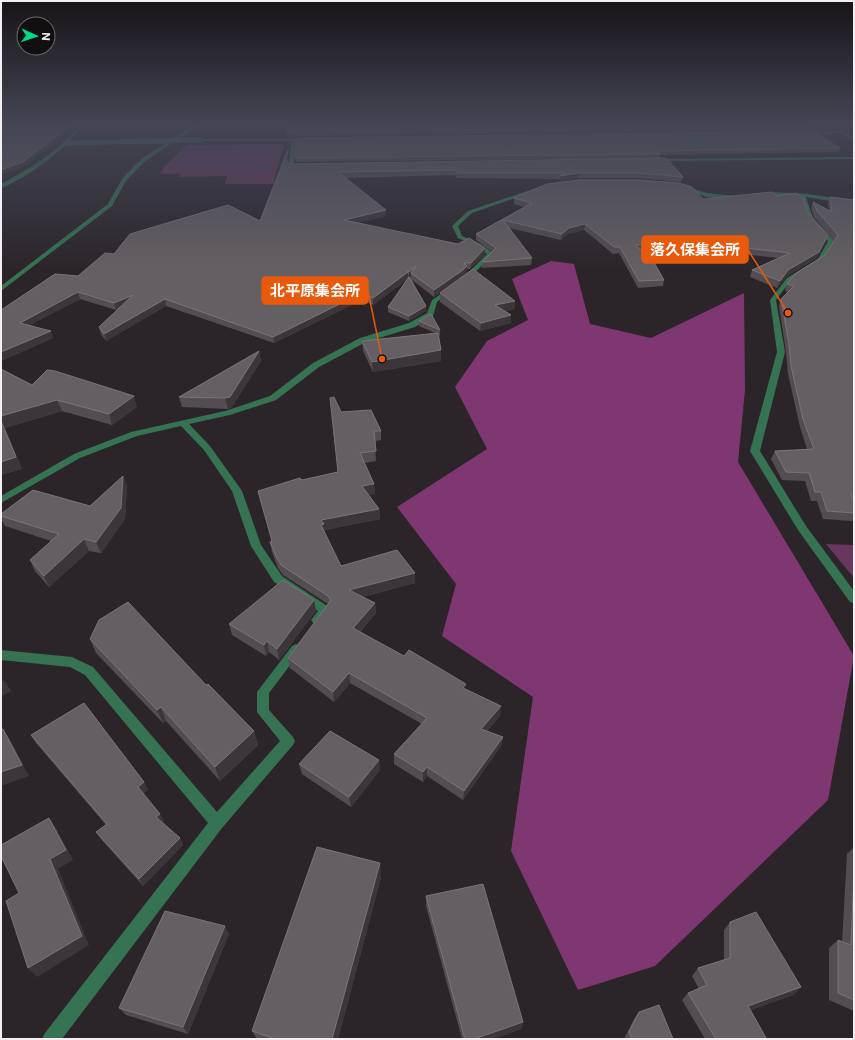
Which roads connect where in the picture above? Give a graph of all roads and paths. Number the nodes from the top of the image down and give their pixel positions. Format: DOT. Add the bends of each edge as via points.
graph roads {
  1 [pos="23,174"];
  2 [pos="130,174"];
  3 [pos="672,184"];
  4 [pos="1,186"];
  5 [pos="545,187"];
  6 [pos="753,196"];
  7 [pos="803,196"];
  8 [pos="740,198"];
  9 [pos="854,203"];
  10 [pos="1,289"];
  11 [pos="183,423"];
  12 [pos="1,500"];
  13 [pos="854,599"];
  14 [pos="311,629"];
  15 [pos="301,642"];
  16 [pos="1,655"];
  17 [pos="217,823"];
  18 [pos="51,1039"];
  1 -- 4 [label="street"];
  2 -- 10 [label="street" via="124,180 110,206"];
  3 -- 8 [label="street" via="706,195"];
  5 -- 11 [label="street" via="470,212 455,226 460,237 491,254 466,279 434,301 430,314 412,325 363,340 316,365 273,398 228,413"];
  6 -- 7 [label="street" via="772,193"];
  7 -- 9 [label="street"];
  7 -- 13 [label="street" via="810,218 831,241 820,260 789,280 773,300 782,352 755,451 802,528"];
  11 -- 12 [label="street" via="134,434 77,456"];
  11 -- 14 [label="street" via="208,448 237,491 256,546 278,580 325,610"];
  15 -- 17 [label="street" via="263,692 263,712 288,741"];
  16 -- 17 [label="street" via="72,662 89,671"];
  17 -- 18 [label="street"];
}
